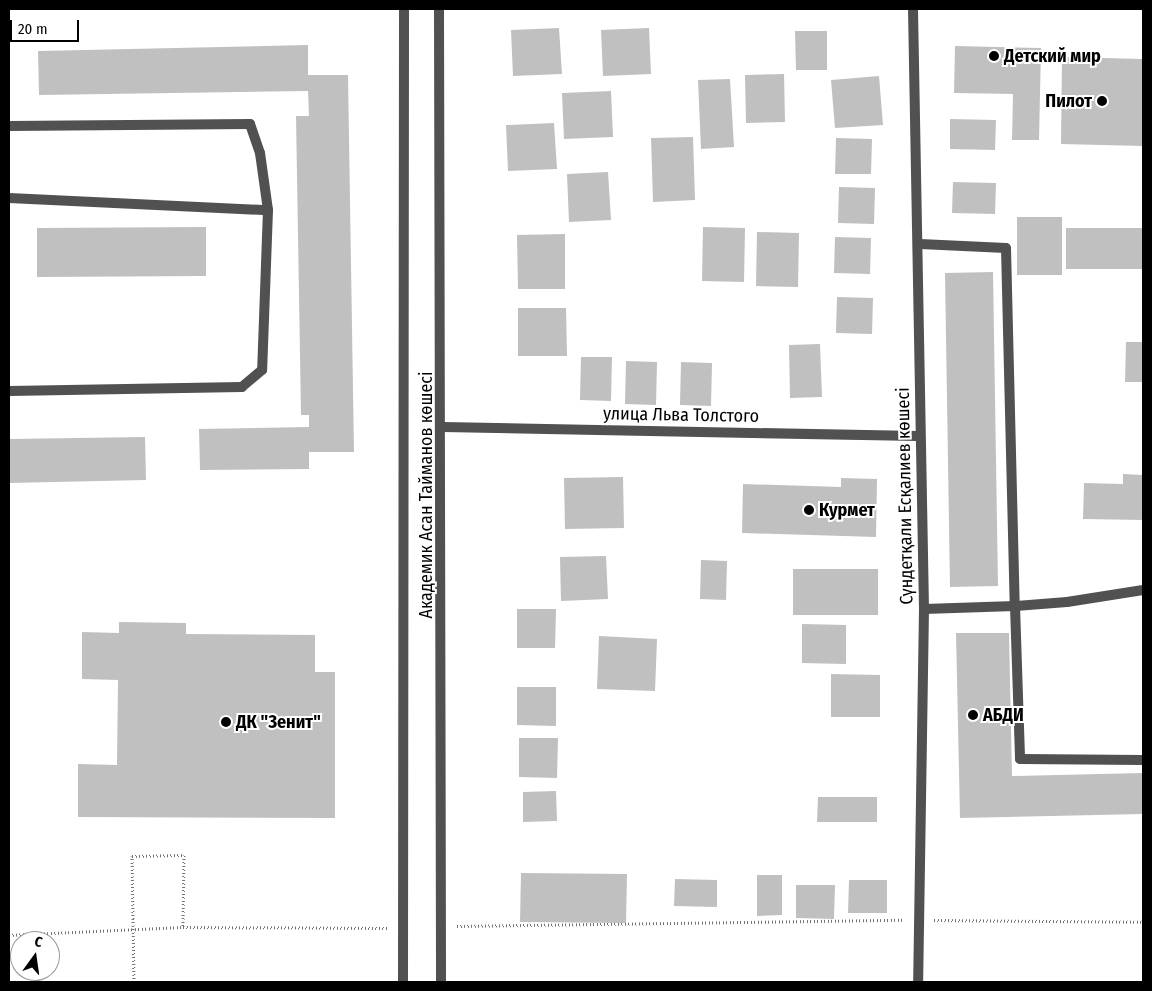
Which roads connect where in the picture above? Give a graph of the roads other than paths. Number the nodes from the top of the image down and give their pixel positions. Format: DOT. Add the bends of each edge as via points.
graph roads {
  1 [pos="404,9"];
  2 [pos="439,9"];
  3 [pos="912,9"];
  4 [pos="9,126"];
  5 [pos="9,198"];
  6 [pos="268,210"];
  7 [pos="920,244"];
  8 [pos="9,391"];
  9 [pos="443,427"];
  10 [pos="918,436"];
  11 [pos="1143,590"];
  12 [pos="1015,606"];
  13 [pos="924,609"];
  14 [pos="1143,760"];
  15 [pos="403,982"];
  16 [pos="441,982"];
  17 [pos="918,982"];
  1 -- 15 [label="street, Академик Асан Тайманов көшесі"];
  2 -- 9 [label="street, Академик Асан Тайманов көшесі"];
  3 -- 7 [label="street, Сүндетқали Есқалиев көшесі"];
  4 -- 6 [label="street" via="250,124 260,153"];
  5 -- 6 [label="street"];
  6 -- 8 [label="street" via="262,370 242,387"];
  7 -- 10 [label="street, Сүндетқали Есқалиев көшесі"];
  7 -- 12 [label="street" via="1006,248"];
  9 -- 10 [label="street, улица Льва Толстого"];
  9 -- 16 [label="street, Академик Асан Тайманов көшесі"];
  10 -- 13 [label="street, Сүндетқали Есқалиев көшесі"];
  11 -- 12 [label="street"];
  12 -- 13 [label="street"];
  12 -- 14 [label="street" via="1020,759"];
  13 -- 17 [label="street, Сүндетқали Есқалиев көшесі"];
}
